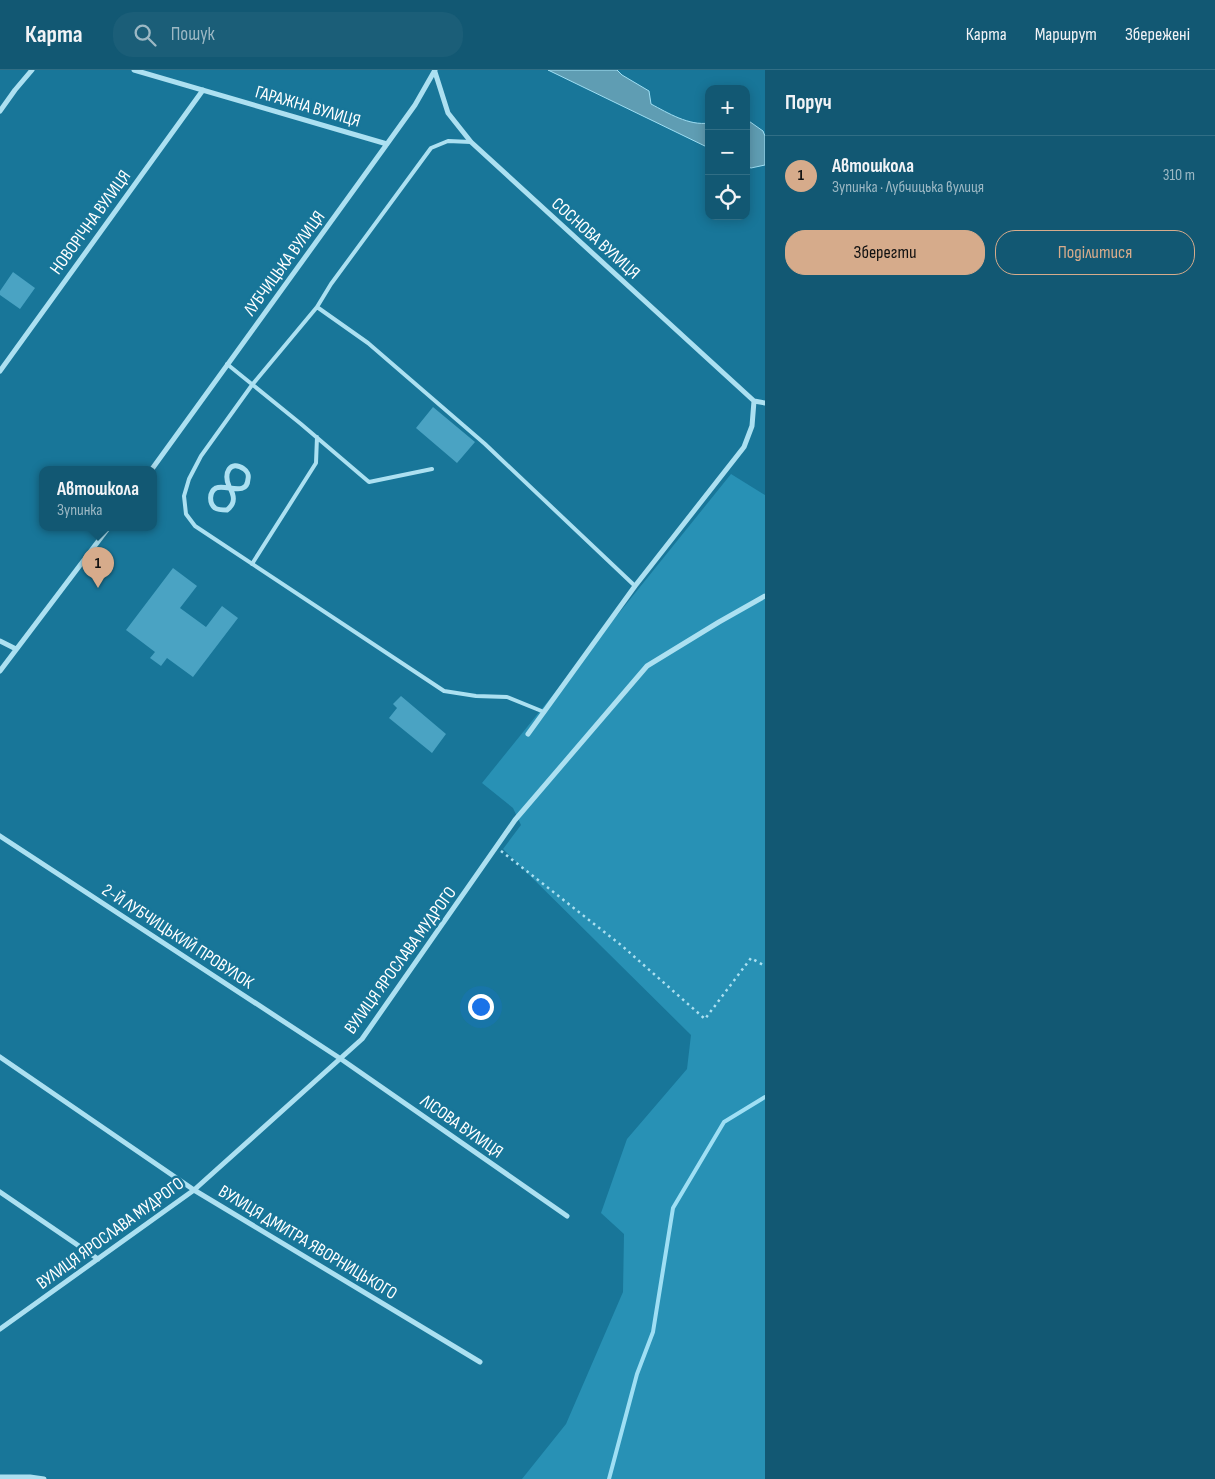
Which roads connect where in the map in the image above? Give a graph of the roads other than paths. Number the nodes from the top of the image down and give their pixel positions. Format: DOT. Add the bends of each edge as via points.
graph roads {
  1 [pos="32,70"];
  2 [pos="134,70"];
  3 [pos="435,71"];
  4 [pos="203,90"];
  5 [pos="0,111"];
  6 [pos="471,142"];
  7 [pos="387,144"];
  8 [pos="317,307"];
  9 [pos="228,364"];
  10 [pos="0,371"];
  11 [pos="252,385"];
  12 [pos="754,401"];
  13 [pos="765,403"];
  14 [pos="317,437"];
  15 [pos="154,466"];
  16 [pos="432,469"];
  17 [pos="230,487"];
  18 [pos="106,531"];
  19 [pos="252,564"];
  20 [pos="635,586"];
  21 [pos="765,596"];
  22 [pos="0,641"];
  23 [pos="16,649"];
  24 [pos="0,670"];
  25 [pos="544,712"];
  26 [pos="528,734"];
  27 [pos="0,836"];
  28 [pos="0,1057"];
  29 [pos="341,1059"];
  30 [pos="194,1190"];
  31 [pos="0,1192"];
  32 [pos="567,1216"];
  33 [pos="98,1259"];
  34 [pos="0,1329"];
  35 [pos="480,1362"];
  36 [pos="0,1478"];
  37 [pos="44,1479"];
  1 -- 5 [label="street"];
  2 -- 4 [label="street, ГАРАЖНА ВУЛИЦЯ"];
  3 -- 6 [label="street, СОСНОВА ВУЛИЦЯ" via="448,113"];
  3 -- 7 [label="street, ЛУБЧИЦЬКА ВУЛИЦЯ"];
  4 -- 7 [label="street, ГАРАЖНА ВУЛИЦЯ"];
  4 -- 10 [label="street, НОВОРІЧНА ВУЛИЦЯ"];
  6 -- 8 [label="lane" via="448,141 431,148"];
  6 -- 12 [label="street, СОСНОВА ВУЛИЦЯ"];
  7 -- 9 [label="street, ЛУБЧИЦЬКА ВУЛИЦЯ"];
  8 -- 11 [label="lane"];
  8 -- 20 [label="lane" via="368,343 478,438"];
  9 -- 11 [label="lane"];
  9 -- 15 [label="street, ЛУБЧИЦЬКА ВУЛИЦЯ"];
  11 -- 14 [label="lane"];
  11 -- 19 [label="lane" via="201,456 188,479 184,496 186,514 196,526"];
  12 -- 13 [label="street"];
  12 -- 20 [label="street" via="752,426 744,447"];
  14 -- 16 [label="lane" via="369,482"];
  14 -- 19 [label="lane" via="316,463"];
  17 -- 17 [label="street" via="234,498 233,504 226,510 216,508 210,497 217,487 224,487 236,489 247,484 249,477 243,468 231,467 227,472"];
  18 -- 23 [label="street"];
  19 -- 25 [label="lane" via="444,690 507,697"];
  20 -- 25 [label="street"];
  21 -- 29 [label="street, ВУЛИЦЯ ЯРОСЛАВА МУДРОГО" via="648,666 515,820 362,1039"];
  22 -- 23 [label="street"];
  23 -- 24 [label="street"];
  25 -- 26 [label="street"];
  27 -- 29 [label="street, 2-Й ЛУБЧИЦЬКИЙ ПРОВУЛОК"];
  28 -- 30 [label="street, ВУЛИЦЯ ДМИТРА ЯВОРНИЦЬКОГО"];
  29 -- 30 [label="street, ВУЛИЦЯ ЯРОСЛАВА МУДРОГО"];
  29 -- 32 [label="street, ЛІСОВА ВУЛИЦЯ"];
  30 -- 33 [label="street, ВУЛИЦЯ ЯРОСЛАВА МУДРОГО"];
  30 -- 35 [label="street, ВУЛИЦЯ ДМИТРА ЯВОРНИЦЬКОГО"];
  31 -- 33 [label="street"];
  33 -- 34 [label="street, ВУЛИЦЯ ЯРОСЛАВА МУДРОГО"];
  36 -- 37 [label="street"];
}
